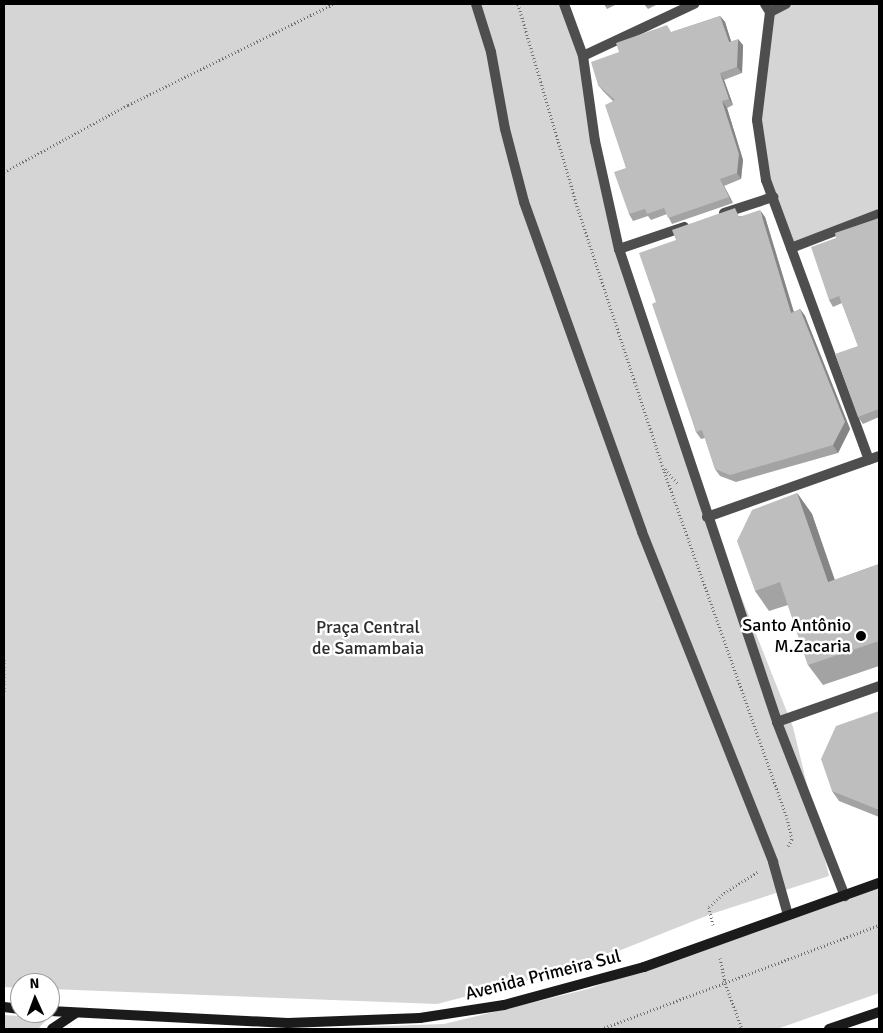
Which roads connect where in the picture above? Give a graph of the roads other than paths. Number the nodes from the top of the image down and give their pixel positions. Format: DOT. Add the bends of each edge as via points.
graph roads {
  1 [pos="476,4"];
  2 [pos="564,4"];
  3 [pos="694,4"];
  4 [pos="786,4"];
  5 [pos="767,8"];
  6 [pos="583,56"];
  7 [pos="773,197"];
  8 [pos="879,214"];
  9 [pos="710,218"];
  10 [pos="692,224"];
  11 [pos="791,248"];
  12 [pos="619,249"];
  13 [pos="879,456"];
  14 [pos="868,460"];
  15 [pos="707,517"];
  16 [pos="879,686"];
  17 [pos="777,722"];
  18 [pos="879,884"];
  19 [pos="845,896"];
  20 [pos="788,915"];
  21 [pos="60,1012"];
  22 [pos="879,1012"];
  23 [pos="74,1014"];
  24 [pos="52,1029"];
  25 [pos="829,1029"];
  1 -- 20 [label="street" via="491,52 505,129 524,202 642,532 773,862"];
  2 -- 6 [label="street"];
  3 -- 6 [label="street"];
  4 -- 5 [label="street"];
  5 -- 7 [label="street" via="757,120 766,180"];
  6 -- 12 [label="street" via="595,141"];
  7 -- 9 [label="street"];
  7 -- 11 [label="street"];
  8 -- 11 [label="street"];
  10 -- 12 [label="street"];
  11 -- 14 [label="street"];
  12 -- 15 [label="street"];
  13 -- 14 [label="street"];
  14 -- 15 [label="street"];
  15 -- 17 [label="street"];
  16 -- 17 [label="street"];
  17 -- 19 [label="street"];
  18 -- 19 [label="main road, Avenida Primeira Sul"];
  19 -- 20 [label="main road, Avenida Primeira Sul"];
  20 -- 23 [label="main road, Avenida Primeira Sul" via="644,967 571,988 504,1005 420,1018 288,1023"];
  21 -- 23 [label="main road, Avenida Primeira Sul"];
  22 -- 25 [label="main road"];
  23 -- 24 [label="main road"];
}
